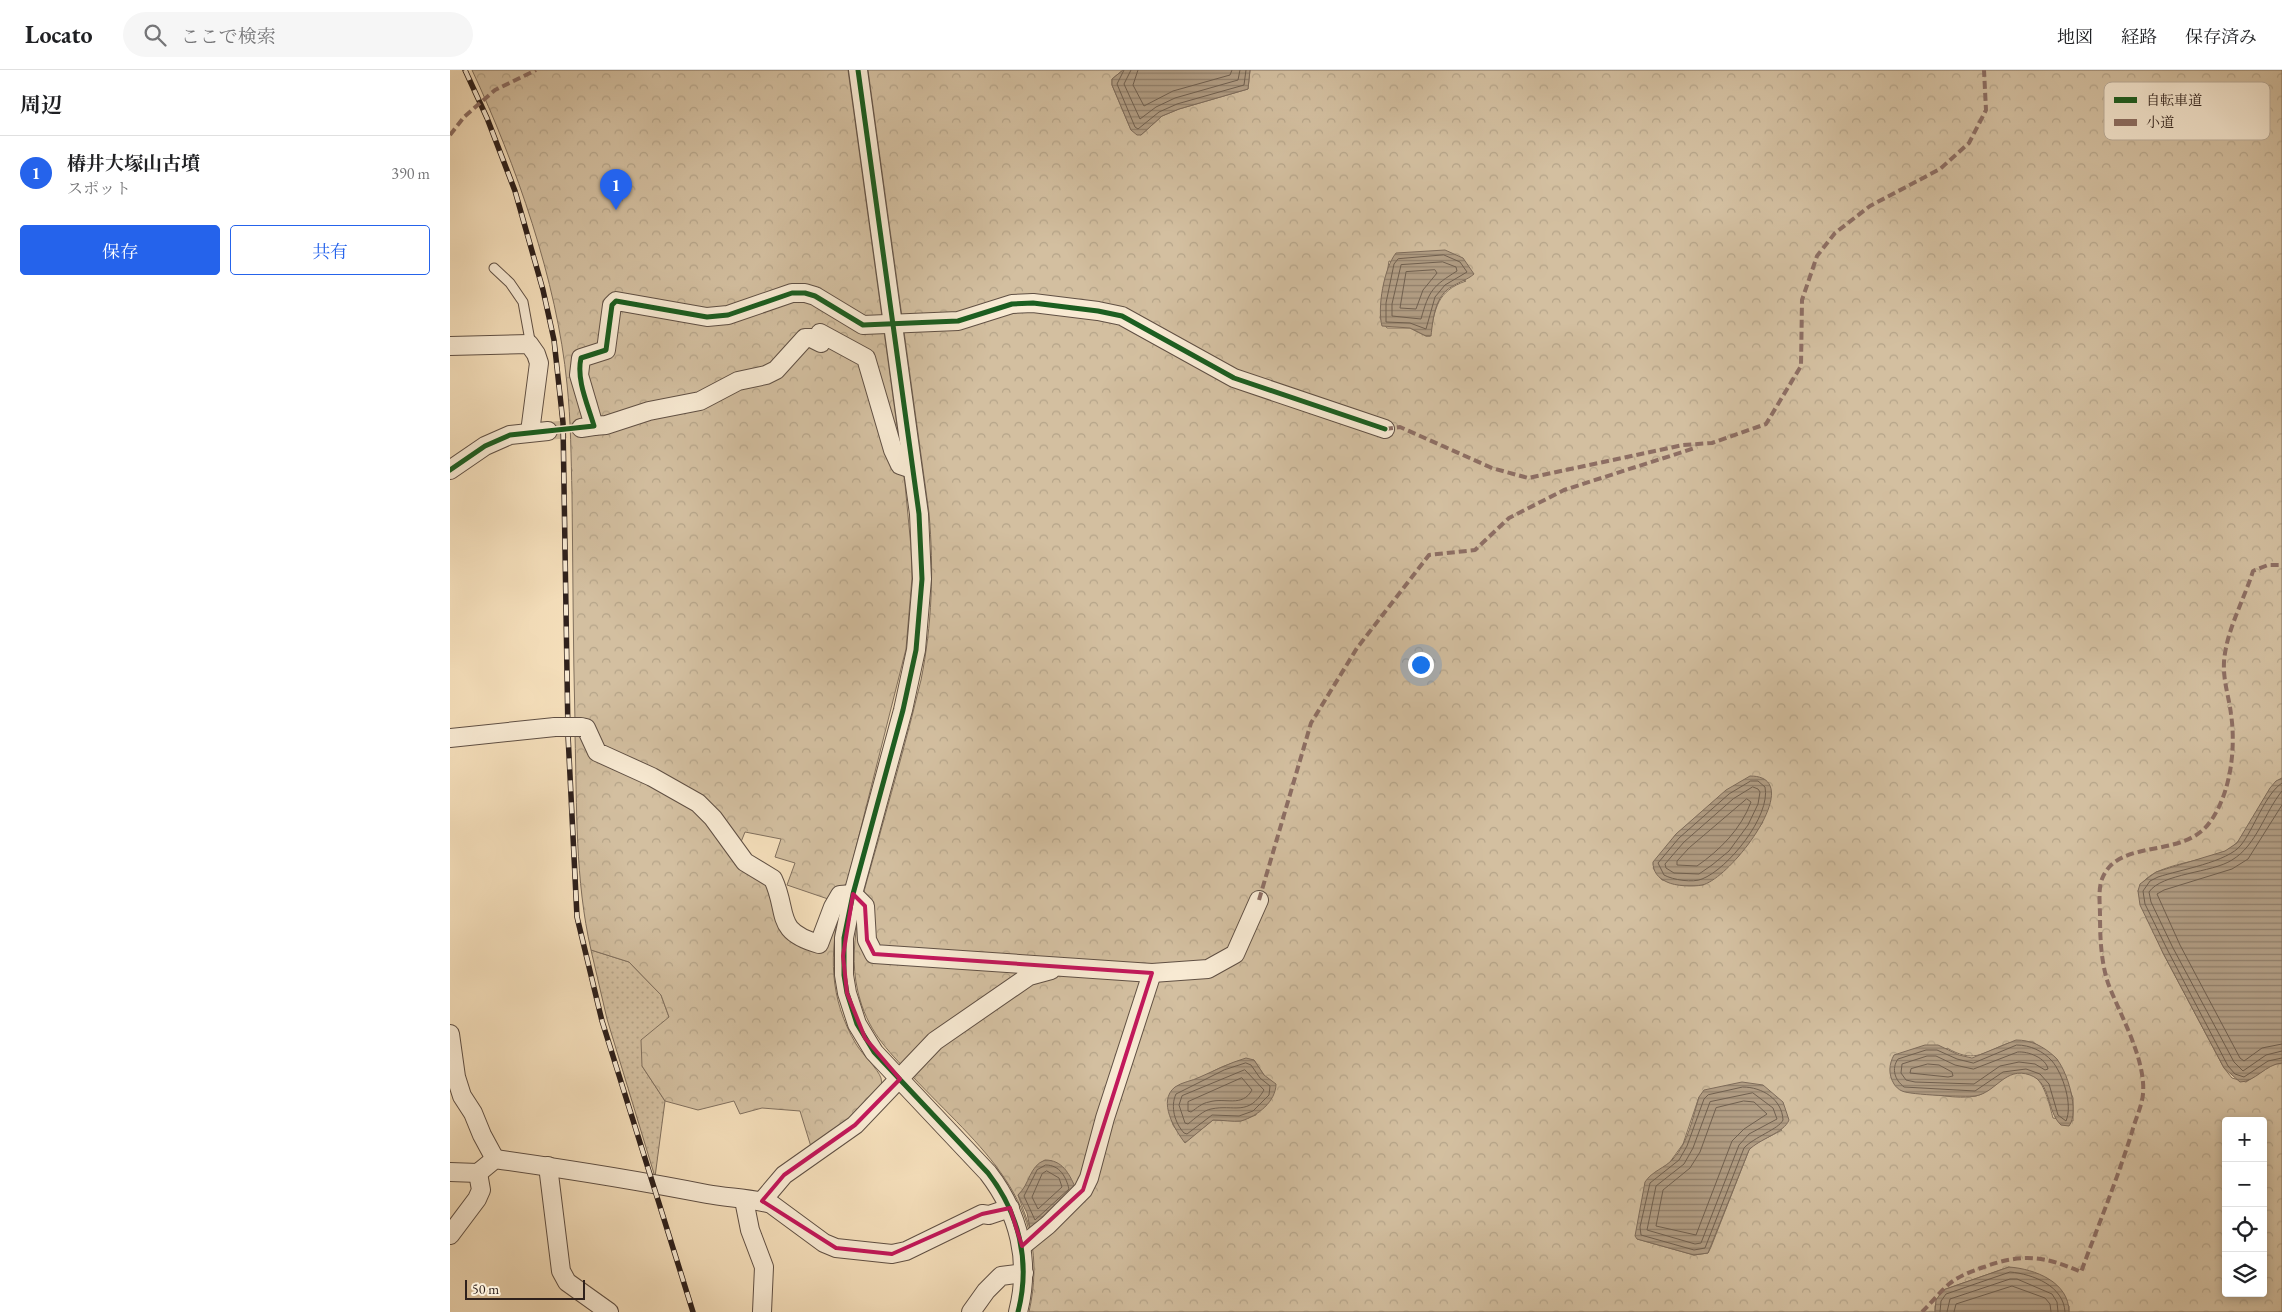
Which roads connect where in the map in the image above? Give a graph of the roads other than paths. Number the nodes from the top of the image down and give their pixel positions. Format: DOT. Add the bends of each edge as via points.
graph roads {
  1 [pos="858,70"];
  2 [pos="494,268"];
  3 [pos="893,323"];
  4 [pos="450,346"];
  5 [pos="531,346"];
  6 [pos="1385,429"];
  7 [pos="912,469"];
  8 [pos="450,470"];
  9 [pos="450,738"];
  10 [pos="853,894"];
  11 [pos="1259,900"];
  12 [pos="1065,966"];
  13 [pos="1152,972"];
  14 [pos="450,1034"];
  15 [pos="900,1079"];
  16 [pos="495,1159"];
  17 [pos="548,1166"];
  18 [pos="450,1172"];
  19 [pos="478,1173"];
  20 [pos="744,1200"];
  21 [pos="762,1202"];
  22 [pos="1010,1208"];
  23 [pos="450,1235"];
  24 [pos="1022,1246"];
  25 [pos="1024,1273"];
  26 [pos="609,1312"];
  27 [pos="762,1312"];
  28 [pos="971,1312"];
  29 [pos="1018,1312"];
  1 -- 3 [label="street"];
  2 -- 5 [label="lane" via="523,302"];
  3 -- 6 [label="street" via="958,321 1012,304 1033,303 1122,316 1234,378"];
  3 -- 7 [label="street"];
  3 -- 7 [label="street" via="863,325 805,293 792,293 728,315 707,317 616,301 612,306 606,350 581,358 580,375 588,427 606,425 649,411 700,401 738,381 766,375 776,370 804,338 821,343 820,333 866,358 893,450 900,464"];
  4 -- 5 [label="street"];
  5 -- 8 [label="street" via="539,363 539,431 510,435 484,446"];
  7 -- 10 [label="street" via="919,514 921,563 916,650"];
  9 -- 10 [label="street, bridge" via="555,727 586,728 597,752 686,795 713,818 745,862 773,878 784,918 796,936 819,944 840,895"];
  10 -- 12 [label="street" via="865,906 866,940 874,954"];
  10 -- 15 [label="street" via="843,947 847,993 865,1038"];
  11 -- 13 [label="street" via="1235,954 1208,969"];
  12 -- 13 [label="street"];
  12 -- 15 [label="street" via="1029,976 957,1024 935,1041"];
  13 -- 24 [label="street" via="1089,1178 1083,1190"];
  14 -- 16 [label="street" via="462,1096"];
  15 -- 21 [label="street" via="855,1125 784,1176"];
  15 -- 22 [label="street" via="988,1172"];
  16 -- 17 [label="street"];
  16 -- 19 [label="street"];
  17 -- 20 [label="street"];
  17 -- 26 [label="street" via="561,1271 567,1282"];
  18 -- 19 [label="street"];
  19 -- 23 [label="street" via="481,1190 477,1199"];
  20 -- 21 [label="street"];
  20 -- 27 [label="street" via="750,1230 764,1266"];
  21 -- 22 [label="street" via="771,1204 824,1243 836,1248 892,1254 906,1251 982,1214"];
  22 -- 24 [label="street"];
  24 -- 25 [label="street"];
  25 -- 28 [label="street" via="1001,1276"];
  25 -- 29 [label="street"];
}
